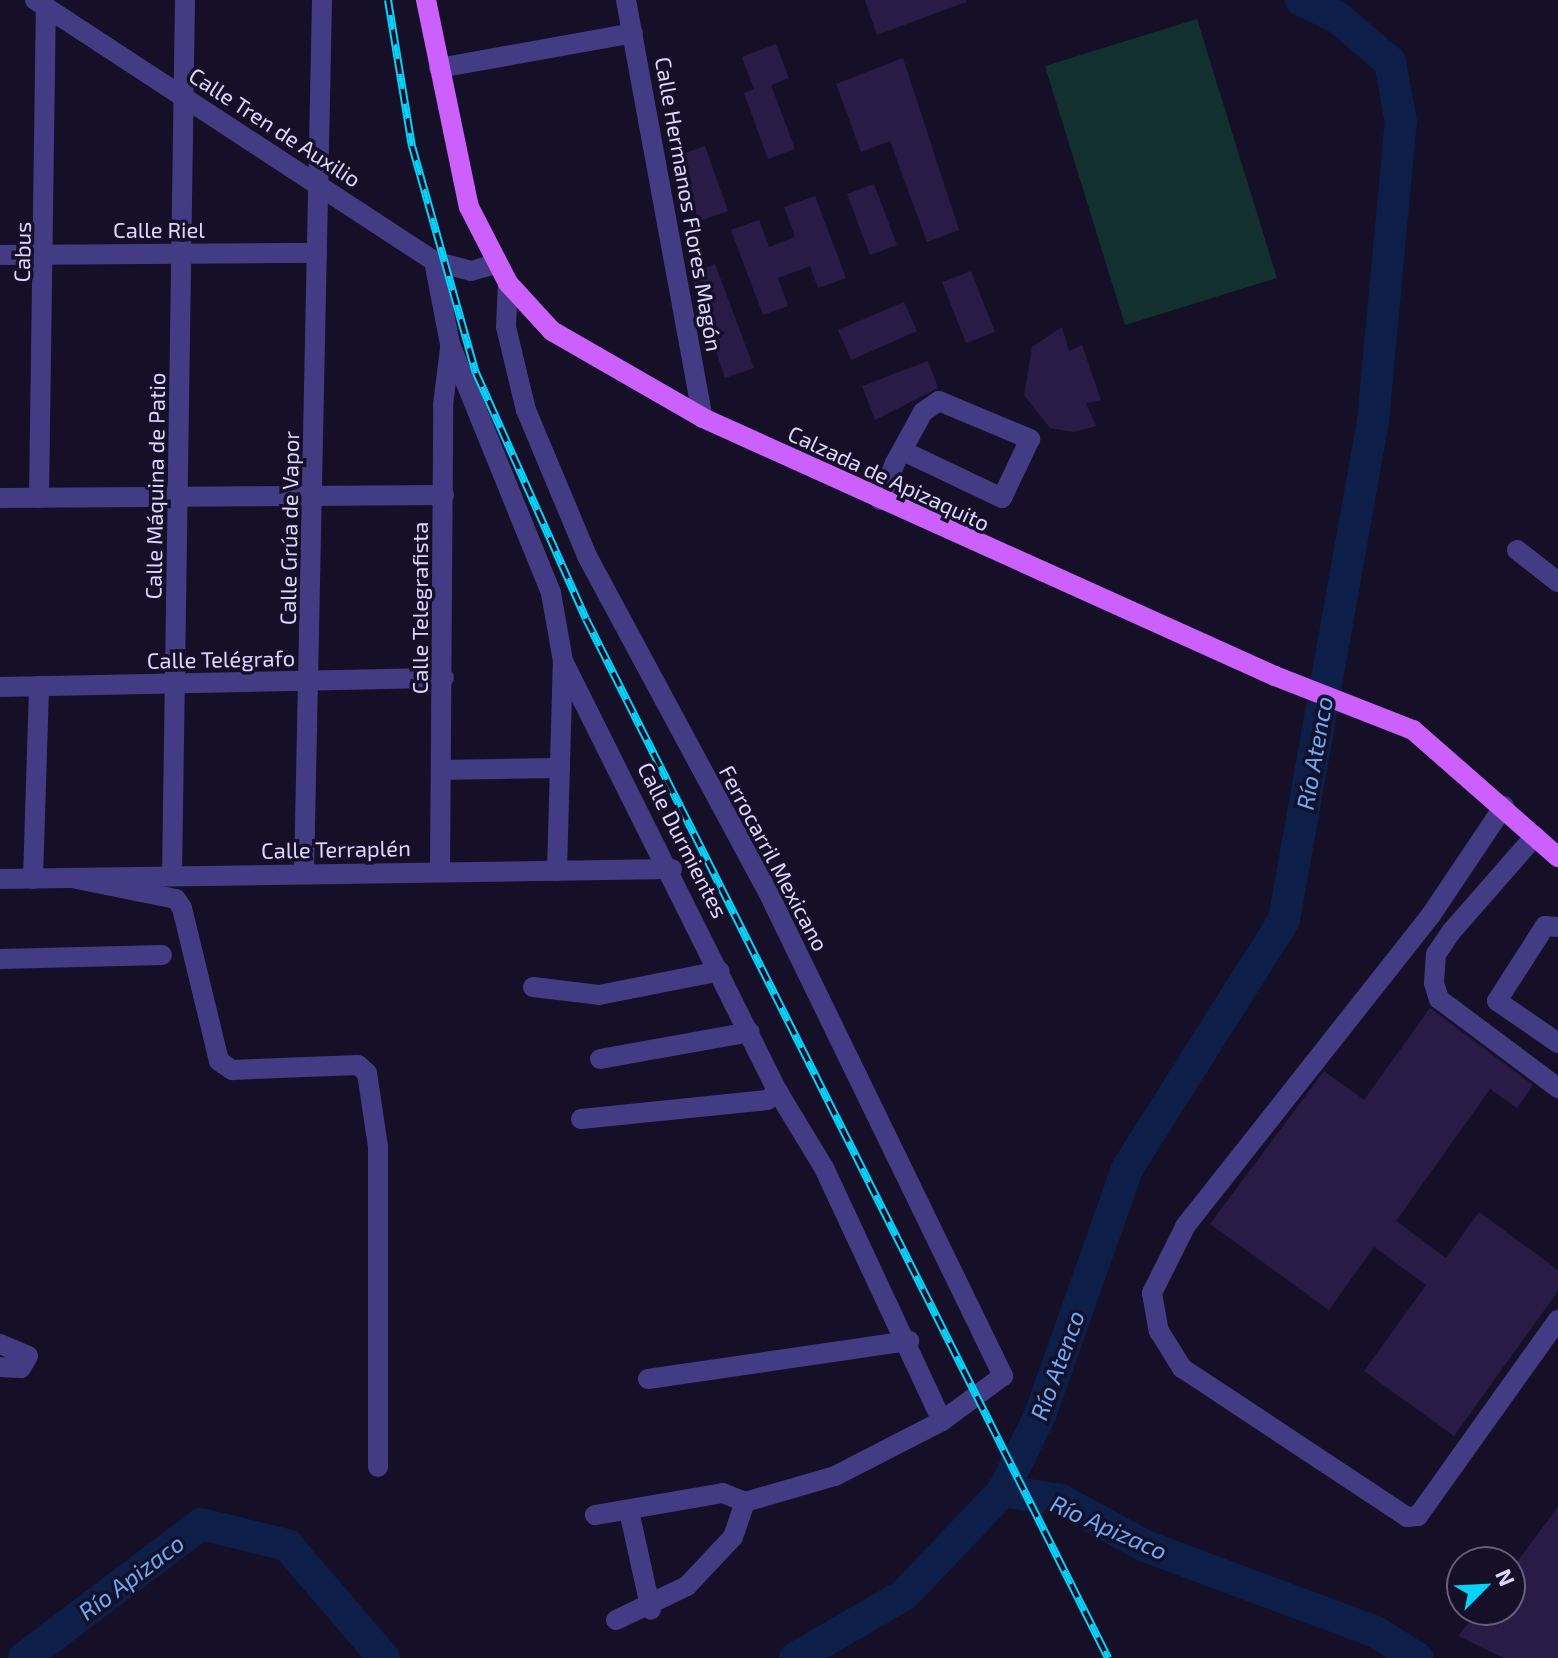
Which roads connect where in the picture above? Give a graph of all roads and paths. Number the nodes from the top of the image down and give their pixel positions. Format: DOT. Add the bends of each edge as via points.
graph roads {
  1 [pos="185,0"];
  2 [pos="322,0"];
  3 [pos="426,0"];
  4 [pos="626,0"];
  5 [pos="40,4"];
  6 [pos="633,33"];
  7 [pos="439,68"];
  8 [pos="186,98"];
  9 [pos="317,183"];
  10 [pos="317,253"];
  11 [pos="183,254"];
  12 [pos="0,255"];
  13 [pos="47,255"];
  14 [pos="434,261"];
  15 [pos="495,264"];
  16 [pos="508,283"];
  17 [pos="450,344"];
  18 [pos="703,418"];
  19 [pos="903,451"];
  20 [pos="444,495"];
  21 [pos="312,496"];
  22 [pos="177,497"];
  23 [pos="0,498"];
  24 [pos="39,498"];
  25 [pos="880,500"];
  26 [pos="1517,550"];
  27 [pos="1558,582"];
  28 [pos="563,661"];
  29 [pos="444,678"];
  30 [pos="312,681"];
  31 [pos="176,684"];
  32 [pos="39,686"];
  33 [pos="0,687"];
  34 [pos="560,768"];
  35 [pos="442,770"];
  36 [pos="1504,806"];
  37 [pos="1535,836"];
  38 [pos="1556,854"];
  39 [pos="672,869"];
  40 [pos="557,871"];
  41 [pos="440,872"];
  42 [pos="304,874"];
  43 [pos="172,875"];
  44 [pos="72,878"];
  45 [pos="0,879"];
  46 [pos="33,879"];
  47 [pos="1558,927"];
  48 [pos="162,955"];
  49 [pos="0,959"];
  50 [pos="720,971"];
  51 [pos="533,987"];
  52 [pos="750,1032"];
  53 [pos="1558,1043"];
  54 [pos="600,1059"];
  55 [pos="1558,1088"];
  56 [pos="778,1092"];
  57 [pos="581,1119"];
  58 [pos="1558,1320"];
  59 [pos="909,1341"];
  60 [pos="0,1344"];
  61 [pos="0,1367"];
  62 [pos="648,1379"];
  63 [pos="942,1421"];
  64 [pos="378,1467"];
  65 [pos="745,1502"];
  66 [pos="629,1511"];
  67 [pos="595,1515"];
  68 [pos="651,1610"];
  69 [pos="616,1620"];
  1 -- 8 [label="street, Calle Máquina de Patio"];
  2 -- 9 [label="street, Calle Grúa de Vapor"];
  3 -- 7 [label="main road, Calzada de Apizaquito"];
  4 -- 6 [label="street, Calle Hermanos Flores Magón"];
  5 -- 8 [label="street, Calle Tren de Auxilio"];
  5 -- 13 [label="street, Cabus"];
  6 -- 7 [label="street"];
  6 -- 18 [label="street, Calle Hermanos Flores Magón"];
  7 -- 15 [label="main road, Calzada de Apizaquito" via="459,176"];
  8 -- 9 [label="street, Calle Tren de Auxilio"];
  8 -- 11 [label="street, Calle Máquina de Patio"];
  9 -- 10 [label="street, Calle Grúa de Vapor"];
  9 -- 14 [label="street, Calle Tren de Auxilio"];
  10 -- 11 [label="street, Calle Riel"];
  10 -- 21 [label="street, Calle Grúa de Vapor"];
  11 -- 13 [label="street, Calle Riel"];
  11 -- 22 [label="street, Calle Máquina de Patio"];
  12 -- 13 [label="street, Calle Riel"];
  13 -- 24 [label="street, Cabus"];
  14 -- 15 [label="street, Calle Tren de Auxilio" via="471,271"];
  14 -- 17 [label="street, Calle Durmientes"];
  15 -- 16 [label="main road, Calzada de Apizaquito"];
  16 -- 18 [label="main road, Calzada de Apizaquito" via="552,331"];
  16 -- 63 [label="street, Ferrocarril Mexicano" via="506,327 526,410 587,556 765,886 1000,1365 999,1382"];
  17 -- 20 [label="street, Calle Telegrafista"];
  17 -- 28 [label="street, Calle Durmientes" via="551,593"];
  18 -- 25 [label="main road, Calzada de Apizaquito"];
  19 -- 19 [label="street" via="923,412 939,401 1030,439 1002,498"];
  19 -- 25 [label="street"];
  20 -- 21 [label="street"];
  20 -- 29 [label="street, Calle Telegrafista"];
  21 -- 22 [label="street"];
  21 -- 30 [label="street, Calle Grúa de Vapor"];
  22 -- 24 [label="street"];
  22 -- 31 [label="street, Calle Máquina de Patio"];
  23 -- 24 [label="street"];
  25 -- 36 [label="main road, Calzada de Apizaquito" via="1275,676 1381,713 1447,752"];
  26 -- 27 [label="street"];
  28 -- 34 [label="street"];
  28 -- 39 [label="street, Calle Durmientes"];
  29 -- 30 [label="street, Calle Telégrafo"];
  29 -- 35 [label="street, Calle Telegrafista"];
  30 -- 31 [label="street, Calle Telégrafo"];
  30 -- 42 [label="street, Calle Grúa de Vapor"];
  31 -- 32 [label="street, Calle Telégrafo"];
  31 -- 43 [label="street, Calle Máquina de Patio"];
  32 -- 33 [label="street, Calle Telégrafo"];
  32 -- 46 [label="street"];
  34 -- 35 [label="street"];
  34 -- 40 [label="street"];
  35 -- 41 [label="street, Calle Telegrafista"];
  36 -- 37 [label="main road, Calzada de Apizaquito"];
  36 -- 58 [label="street" via="1431,915 1185,1227 1152,1293 1159,1331 1182,1368 1407,1517 1418,1516"];
  37 -- 38 [label="main road, Calzada de Apizaquito"];
  37 -- 55 [label="street" via="1451,932 1436,954 1434,983 1439,999"];
  39 -- 40 [label="street, Calle Terraplén"];
  39 -- 50 [label="street, Calle Durmientes"];
  40 -- 41 [label="street, Calle Terraplén"];
  41 -- 42 [label="street, Calle Terraplén"];
  42 -- 43 [label="street, Calle Terraplén"];
  43 -- 44 [label="street, Calle Terraplén"];
  44 -- 46 [label="street, Calle Terraplén"];
  44 -- 64 [label="street" via="176,899 219,1061 232,1070 358,1065 367,1073 378,1147"];
  45 -- 46 [label="street, Calle Terraplén"];
  47 -- 53 [label="street" via="1545,926 1497,1001"];
  48 -- 49 [label="street"];
  50 -- 51 [label="street" via="599,995"];
  50 -- 52 [label="street, Calle Durmientes"];
  52 -- 54 [label="street"];
  52 -- 56 [label="street, Calle Durmientes"];
  56 -- 57 [label="street" via="767,1100"];
  56 -- 59 [label="street, Calle Durmientes"];
  59 -- 62 [label="street"];
  59 -- 63 [label="street, Calle Durmientes"];
  60 -- 61 [label="street" via="28,1356 21,1368"];
  63 -- 65 [label="street" via="835,1476"];
  65 -- 66 [label="street" via="723,1493"];
  65 -- 68 [label="street" via="722,1553"];
  66 -- 67 [label="street"];
  66 -- 68 [label="street"];
  68 -- 69 [label="street"];
}
